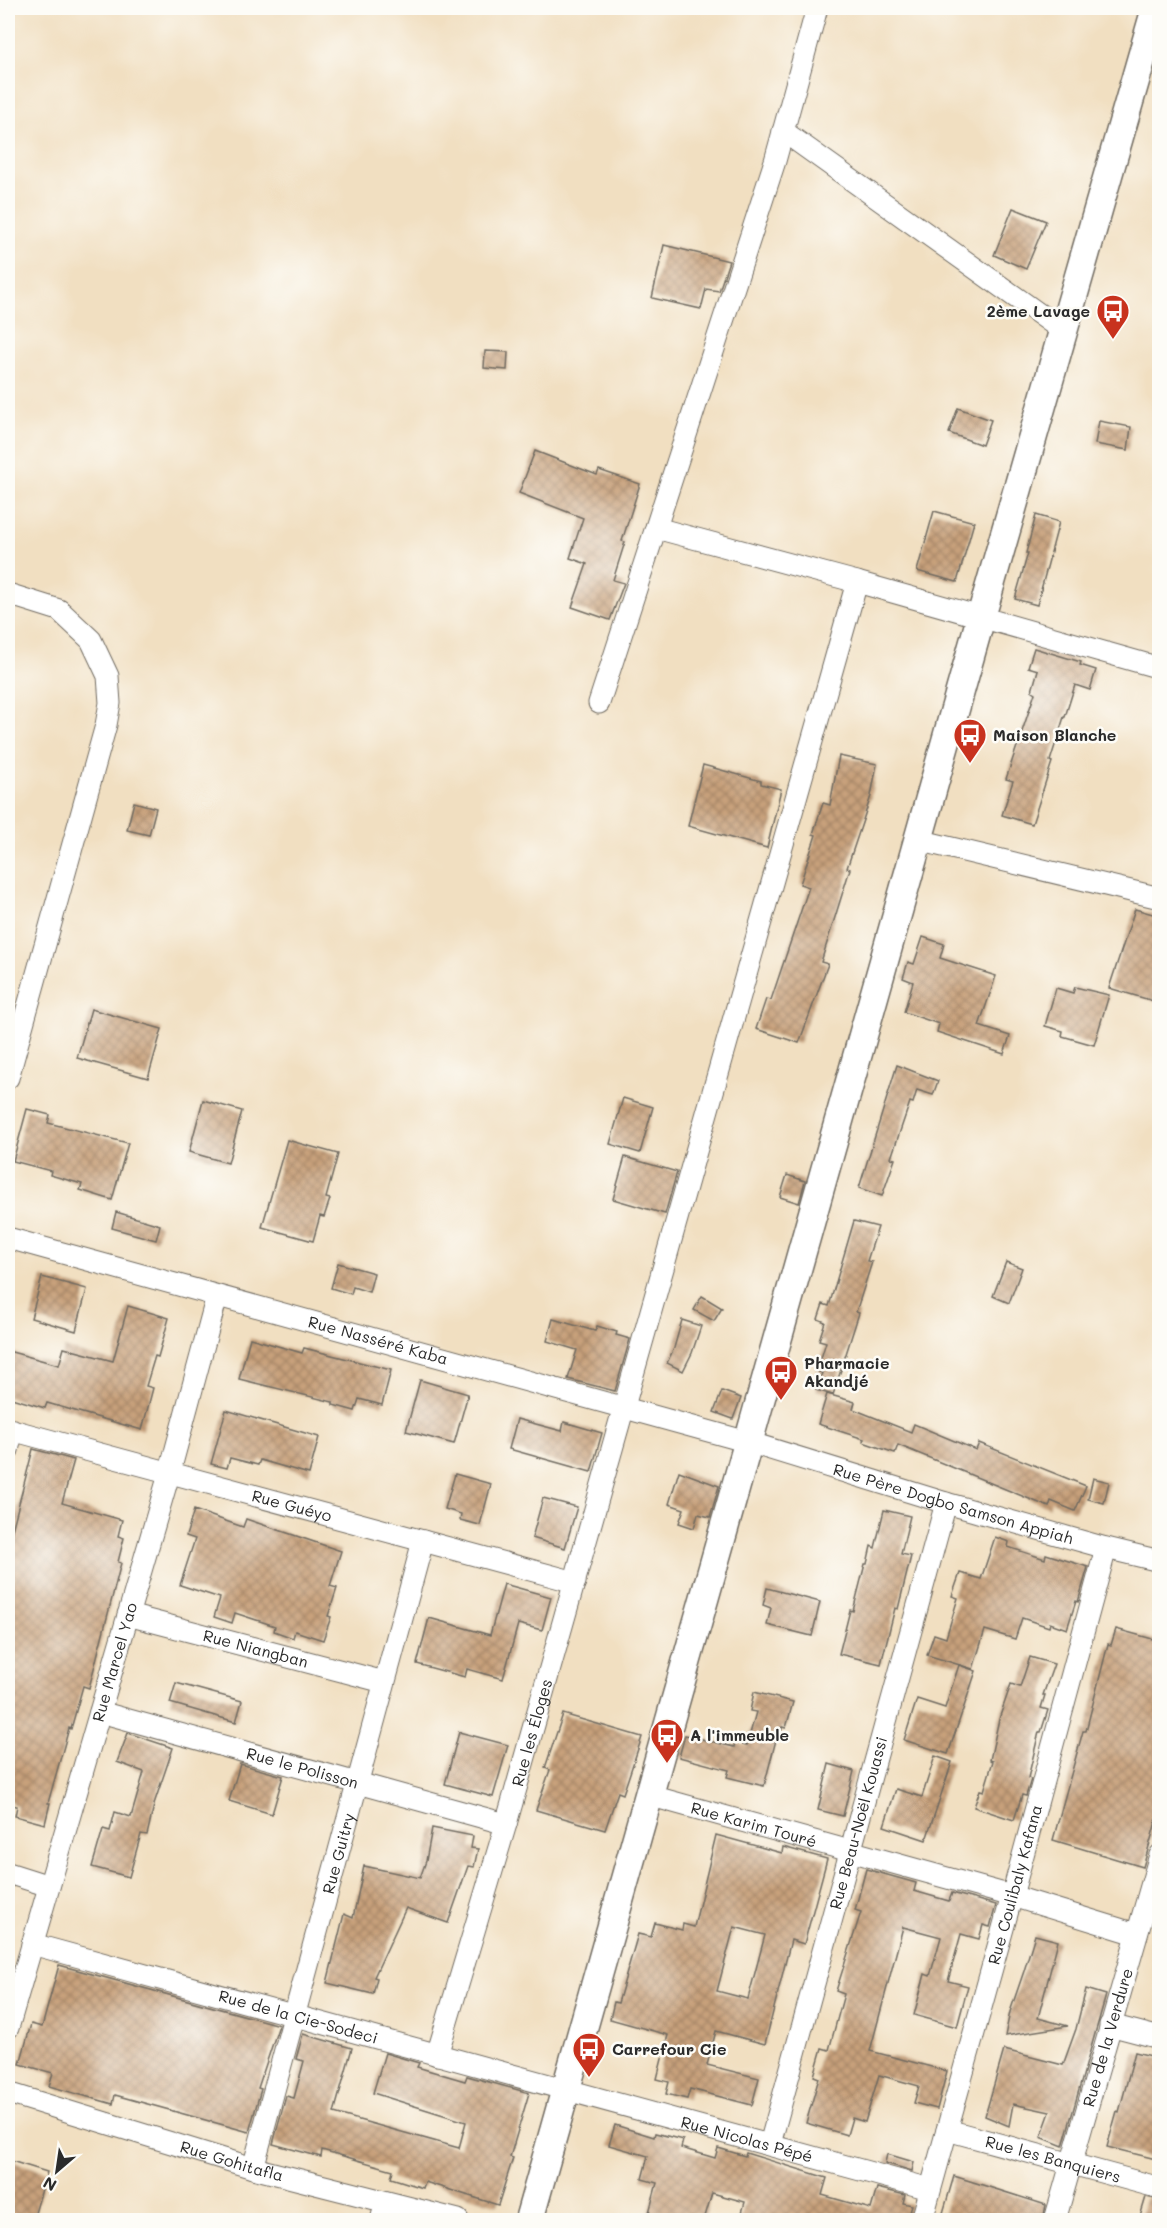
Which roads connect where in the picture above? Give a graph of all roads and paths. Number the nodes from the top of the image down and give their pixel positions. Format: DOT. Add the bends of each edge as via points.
graph roads {
  1 [pos="817,8"];
  2 [pos="1156,8"];
  3 [pos="783,131"];
  4 [pos="1063,331"];
  5 [pos="656,528"];
  6 [pos="857,582"];
  7 [pos="8,594"];
  8 [pos="981,617"];
  9 [pos="1160,668"];
  10 [pos="599,703"];
  11 [pos="918,840"];
  12 [pos="1160,898"];
  13 [pos="8,1078"];
  14 [pos="8,1238"];
  15 [pos="217,1296"];
  16 [pos="625,1409"];
  17 [pos="9,1436"];
  18 [pos="748,1442"];
  19 [pos="170,1472"];
  20 [pos="946,1503"];
  21 [pos="423,1541"];
  22 [pos="1106,1548"];
  23 [pos="1160,1561"];
  24 [pos="575,1582"];
  25 [pos="128,1615"];
  26 [pos="384,1682"];
  27 [pos="100,1712"];
  28 [pos="356,1783"];
  29 [pos="648,1795"];
  30 [pos="506,1824"];
  31 [pos="850,1853"];
  32 [pos="1158,1867"];
  33 [pos="8,1874"];
  34 [pos="49,1886"];
  35 [pos="1012,1896"];
  36 [pos="1136,1934"];
  37 [pos="32,1944"];
  38 [pos="294,2016"];
  39 [pos="1110,2025"];
  40 [pos="8,2028"];
  41 [pos="1160,2038"];
  42 [pos="437,2055"];
  43 [pos="565,2091"];
  44 [pos="8,2093"];
  45 [pos="947,2130"];
  46 [pos="770,2144"];
  47 [pos="1071,2163"];
  48 [pos="253,2168"];
  49 [pos="1160,2188"];
  50 [pos="930,2189"];
  51 [pos="383,2211"];
  52 [pos="458,2220"];
  53 [pos="529,2220"];
  54 [pos="922,2220"];
  55 [pos="1055,2220"];
  1 -- 3 [label="street"];
  2 -- 4 [label="street"];
  3 -- 4 [label="street"];
  3 -- 5 [label="street"];
  4 -- 8 [label="street"];
  5 -- 6 [label="street"];
  5 -- 10 [label="street"];
  6 -- 8 [label="street"];
  6 -- 16 [label="street, Rue les Éloges"];
  7 -- 13 [label="street" via="59,610 91,640 108,676 110,703"];
  8 -- 9 [label="street"];
  8 -- 11 [label="street"];
  11 -- 12 [label="street"];
  11 -- 18 [label="street"];
  14 -- 15 [label="street, Rue Nasséré Kaba"];
  15 -- 16 [label="street, Rue Nasséré Kaba"];
  15 -- 19 [label="street, Rue Marcel Yao"];
  16 -- 18 [label="street, Rue Nasséré Kaba"];
  16 -- 24 [label="street, Rue les Éloges"];
  17 -- 19 [label="street, Rue Guéyo"];
  18 -- 20 [label="street, Rue Père Dogbo Samson Appiah"];
  18 -- 29 [label="street"];
  19 -- 21 [label="street, Rue Guéyo"];
  19 -- 25 [label="street, Rue Marcel Yao"];
  20 -- 22 [label="street, Rue Père Dogbo Samson Appiah"];
  20 -- 31 [label="street, Rue Beau-Noël Kouassi"];
  21 -- 24 [label="street, Rue Guéyo"];
  21 -- 26 [label="street, Rue Guitry"];
  22 -- 23 [label="street, Rue Père Dogbo Samson Appiah"];
  22 -- 35 [label="street, Rue Coulibaly Kafana"];
  24 -- 30 [label="street, Rue les Éloges"];
  25 -- 26 [label="street, Rue Niangban"];
  25 -- 27 [label="street, Rue Marcel Yao"];
  26 -- 28 [label="street, Rue Guitry"];
  27 -- 28 [label="street, Rue le Polisson"];
  27 -- 34 [label="street, Rue Marcel Yao"];
  28 -- 30 [label="street, Rue le Polisson"];
  28 -- 38 [label="street, Rue Guitry"];
  29 -- 31 [label="street, Rue Karim Touré"];
  29 -- 43 [label="street"];
  30 -- 42 [label="street, Rue les Éloges"];
  31 -- 35 [label="street, Rue Karim Touré"];
  31 -- 46 [label="street, Rue Beau-Noël Kouassi"];
  32 -- 36 [label="street, Rue de la Verdure"];
  33 -- 34 [label="street"];
  34 -- 37 [label="street, Rue Marcel Yao"];
  35 -- 36 [label="street, Rue Karim Touré"];
  35 -- 45 [label="street, Rue Coulibaly Kafana"];
  36 -- 39 [label="street, Rue de la Verdure"];
  37 -- 38 [label="street, Rue de la Cie-Sodeci"];
  37 -- 40 [label="street, Rue Marcel Yao"];
  38 -- 42 [label="street, Rue de la Cie-Sodeci"];
  38 -- 48 [label="street, Rue Guitry"];
  39 -- 41 [label="street"];
  39 -- 47 [label="street, Rue de la Verdure"];
  42 -- 43 [label="street, Rue de la Cie-Sodeci"];
  43 -- 46 [label="street, Rue Nicolas Pépé"];
  43 -- 53 [label="street"];
  44 -- 48 [label="street, Rue Gohitafla"];
  45 -- 47 [label="street, Rue les Banquiers"];
  45 -- 50 [label="street, Rue Coulibaly Kafana"];
  46 -- 50 [label="street, Rue Nicolas Pépé"];
  47 -- 49 [label="street, Rue les Banquiers"];
  47 -- 55 [label="street, Rue de la Verdure"];
  48 -- 51 [label="street, Rue Gohitafla"];
  50 -- 54 [label="street, Rue Coulibaly Kafana"];
  51 -- 52 [label="street, Rue Gohitafla"];
}
